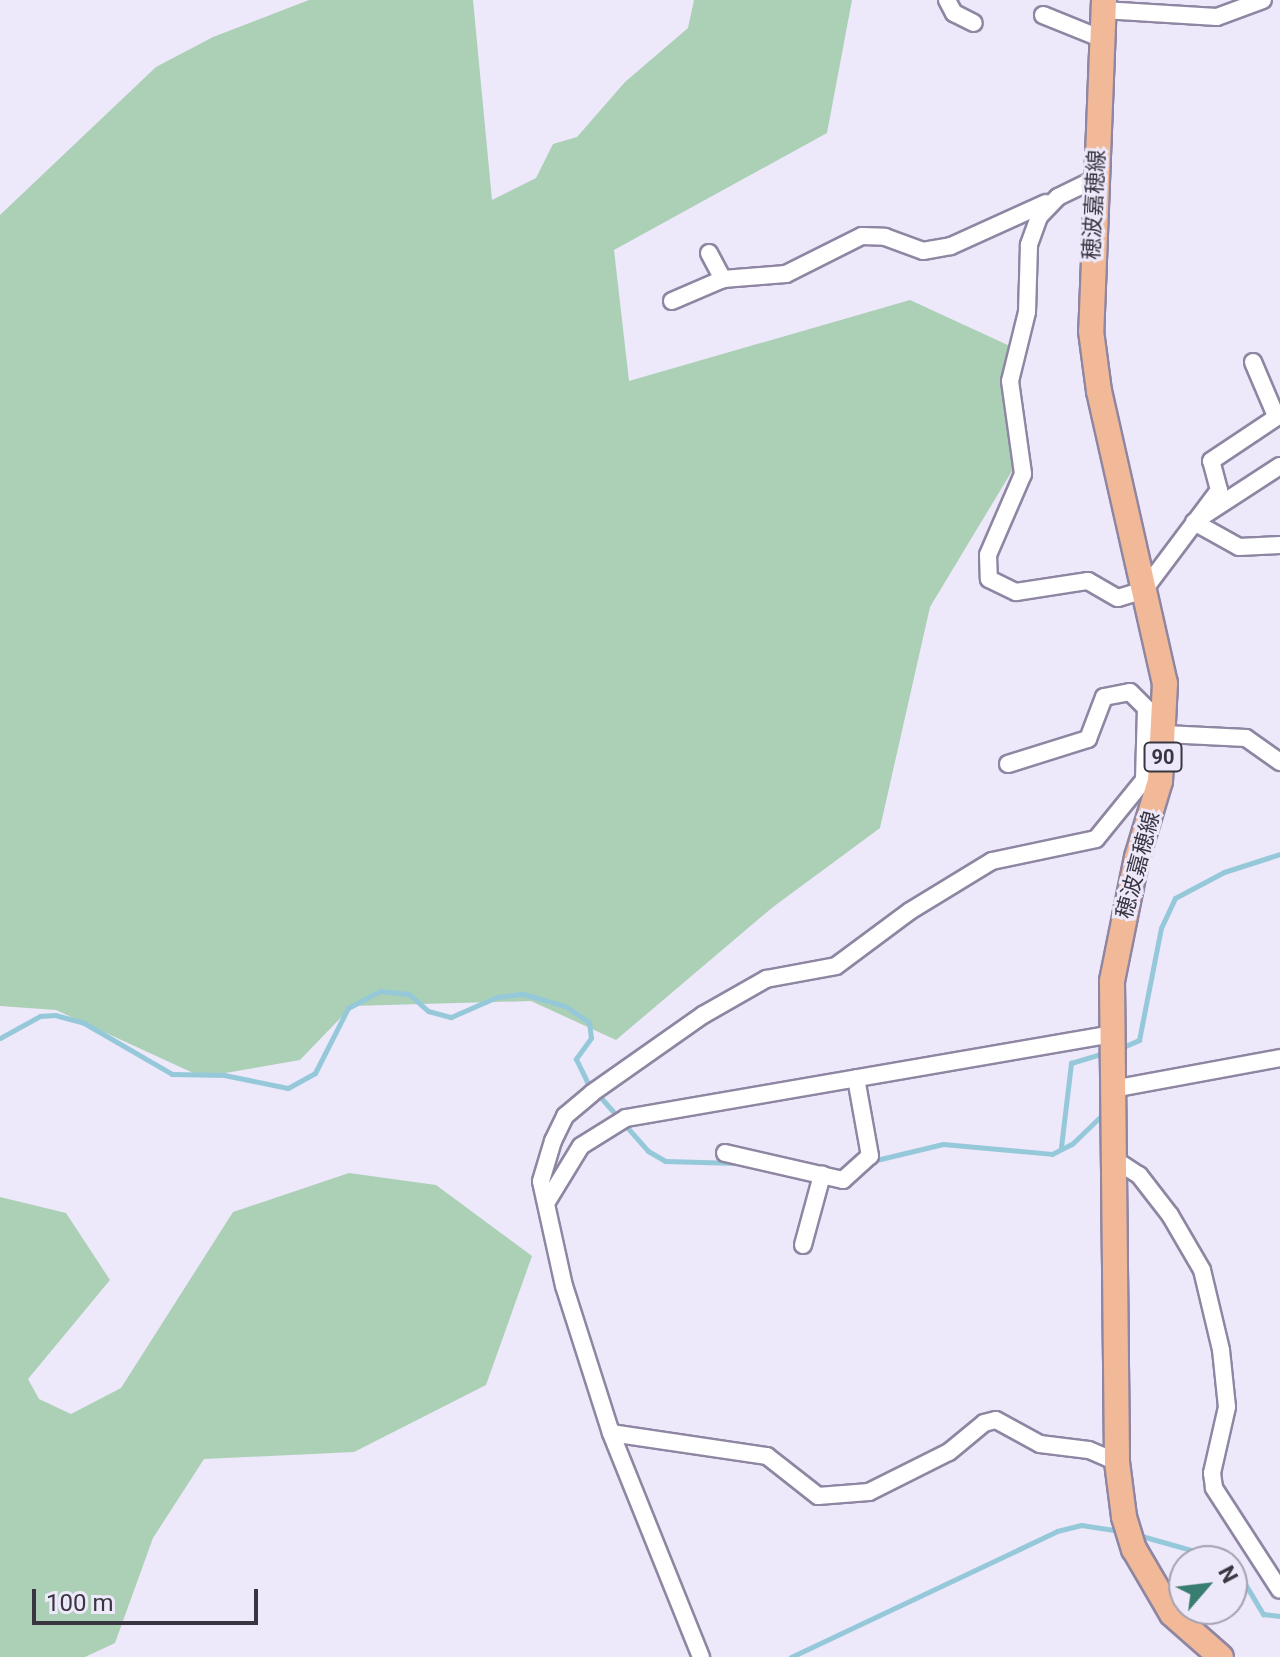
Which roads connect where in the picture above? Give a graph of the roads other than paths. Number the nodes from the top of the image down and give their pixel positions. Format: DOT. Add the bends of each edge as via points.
graph roads {
  1 [pos="947,0"];
  2 [pos="1263,0"];
  3 [pos="1104,5"];
  4 [pos="1043,15"];
  5 [pos="974,23"];
  6 [pos="1100,38"];
  7 [pos="1095,179"];
  8 [pos="1058,197"];
  9 [pos="709,253"];
  10 [pos="723,279"];
  11 [pos="672,301"];
  12 [pos="1253,362"];
  13 [pos="1278,415"];
  14 [pos="1280,466"];
  15 [pos="1194,522"];
  16 [pos="1280,545"];
  17 [pos="1144,590"];
  18 [pos="1165,734"];
  19 [pos="1280,762"];
  20 [pos="1008,764"];
  21 [pos="1152,780"];
  22 [pos="1113,1034"];
  23 [pos="1280,1058"];
  24 [pos="856,1078"];
  25 [pos="1113,1089"];
  26 [pos="725,1153"];
  27 [pos="1114,1159"];
  28 [pos="822,1175"];
  29 [pos="548,1200"];
  30 [pos="803,1245"];
  31 [pos="611,1433"];
  32 [pos="1117,1462"];
  33 [pos="1280,1590"];
  34 [pos="701,1657"];
  35 [pos="1221,1657"];
  1 -- 5 [label="street" via="954,13"];
  2 -- 3 [label="street" via="1217,17"];
  3 -- 6 [label="main road, 穂波嘉穂線 / 90"];
  4 -- 6 [label="street"];
  6 -- 7 [label="main road, 穂波嘉穂線 / 90"];
  7 -- 8 [label="street"];
  7 -- 17 [label="main road, 穂波嘉穂線 / 90" via="1091,331"];
  8 -- 10 [label="street" via="951,246 923,251 885,237 862,236 786,274"];
  8 -- 17 [label="street" via="1039,217 1029,245 1027,312 1010,381 1023,474 985,570 989,579 1016,592 1088,581 1118,598"];
  9 -- 10 [label="street"];
  10 -- 11 [label="street"];
  12 -- 13 [label="street"];
  13 -- 15 [label="street" via="1211,461 1219,490"];
  14 -- 15 [label="street"];
  15 -- 16 [label="street" via="1239,547"];
  15 -- 17 [label="street"];
  17 -- 18 [label="main road, 穂波嘉穂線 / 90" via="1165,683"];
  18 -- 19 [label="street" via="1246,738"];
  18 -- 21 [label="main road, 穂波嘉穂線 / 90"];
  20 -- 21 [label="street" via="1088,739 1104,697 1130,692 1146,708"];
  21 -- 22 [label="main road, 穂波嘉穂線 / 90" via="1112,981"];
  21 -- 29 [label="street" via="1096,839 992,861 910,911 836,966 766,979 604,1084 565,1116 541,1181"];
  22 -- 24 [label="street"];
  22 -- 25 [label="main road, 穂波嘉穂線 / 90"];
  23 -- 25 [label="street"];
  24 -- 28 [label="street" via="870,1156 843,1180"];
  24 -- 29 [label="street" via="626,1118 581,1146"];
  25 -- 27 [label="main road, 穂波嘉穂線 / 90"];
  26 -- 28 [label="street"];
  27 -- 32 [label="main road, 穂波嘉穂線 / 90"];
  27 -- 33 [label="street" via="1139,1175 1202,1270 1221,1350 1227,1407 1212,1473 1214,1488"];
  28 -- 30 [label="street"];
  29 -- 31 [label="street" via="555,1252"];
  31 -- 32 [label="street" via="767,1456 818,1496 869,1492 949,1452 984,1423 996,1420 1040,1444 1089,1450"];
  31 -- 34 [label="street"];
  32 -- 35 [label="main road, 穂波嘉穂線 / 90" via="1134,1549 1172,1614"];
}
